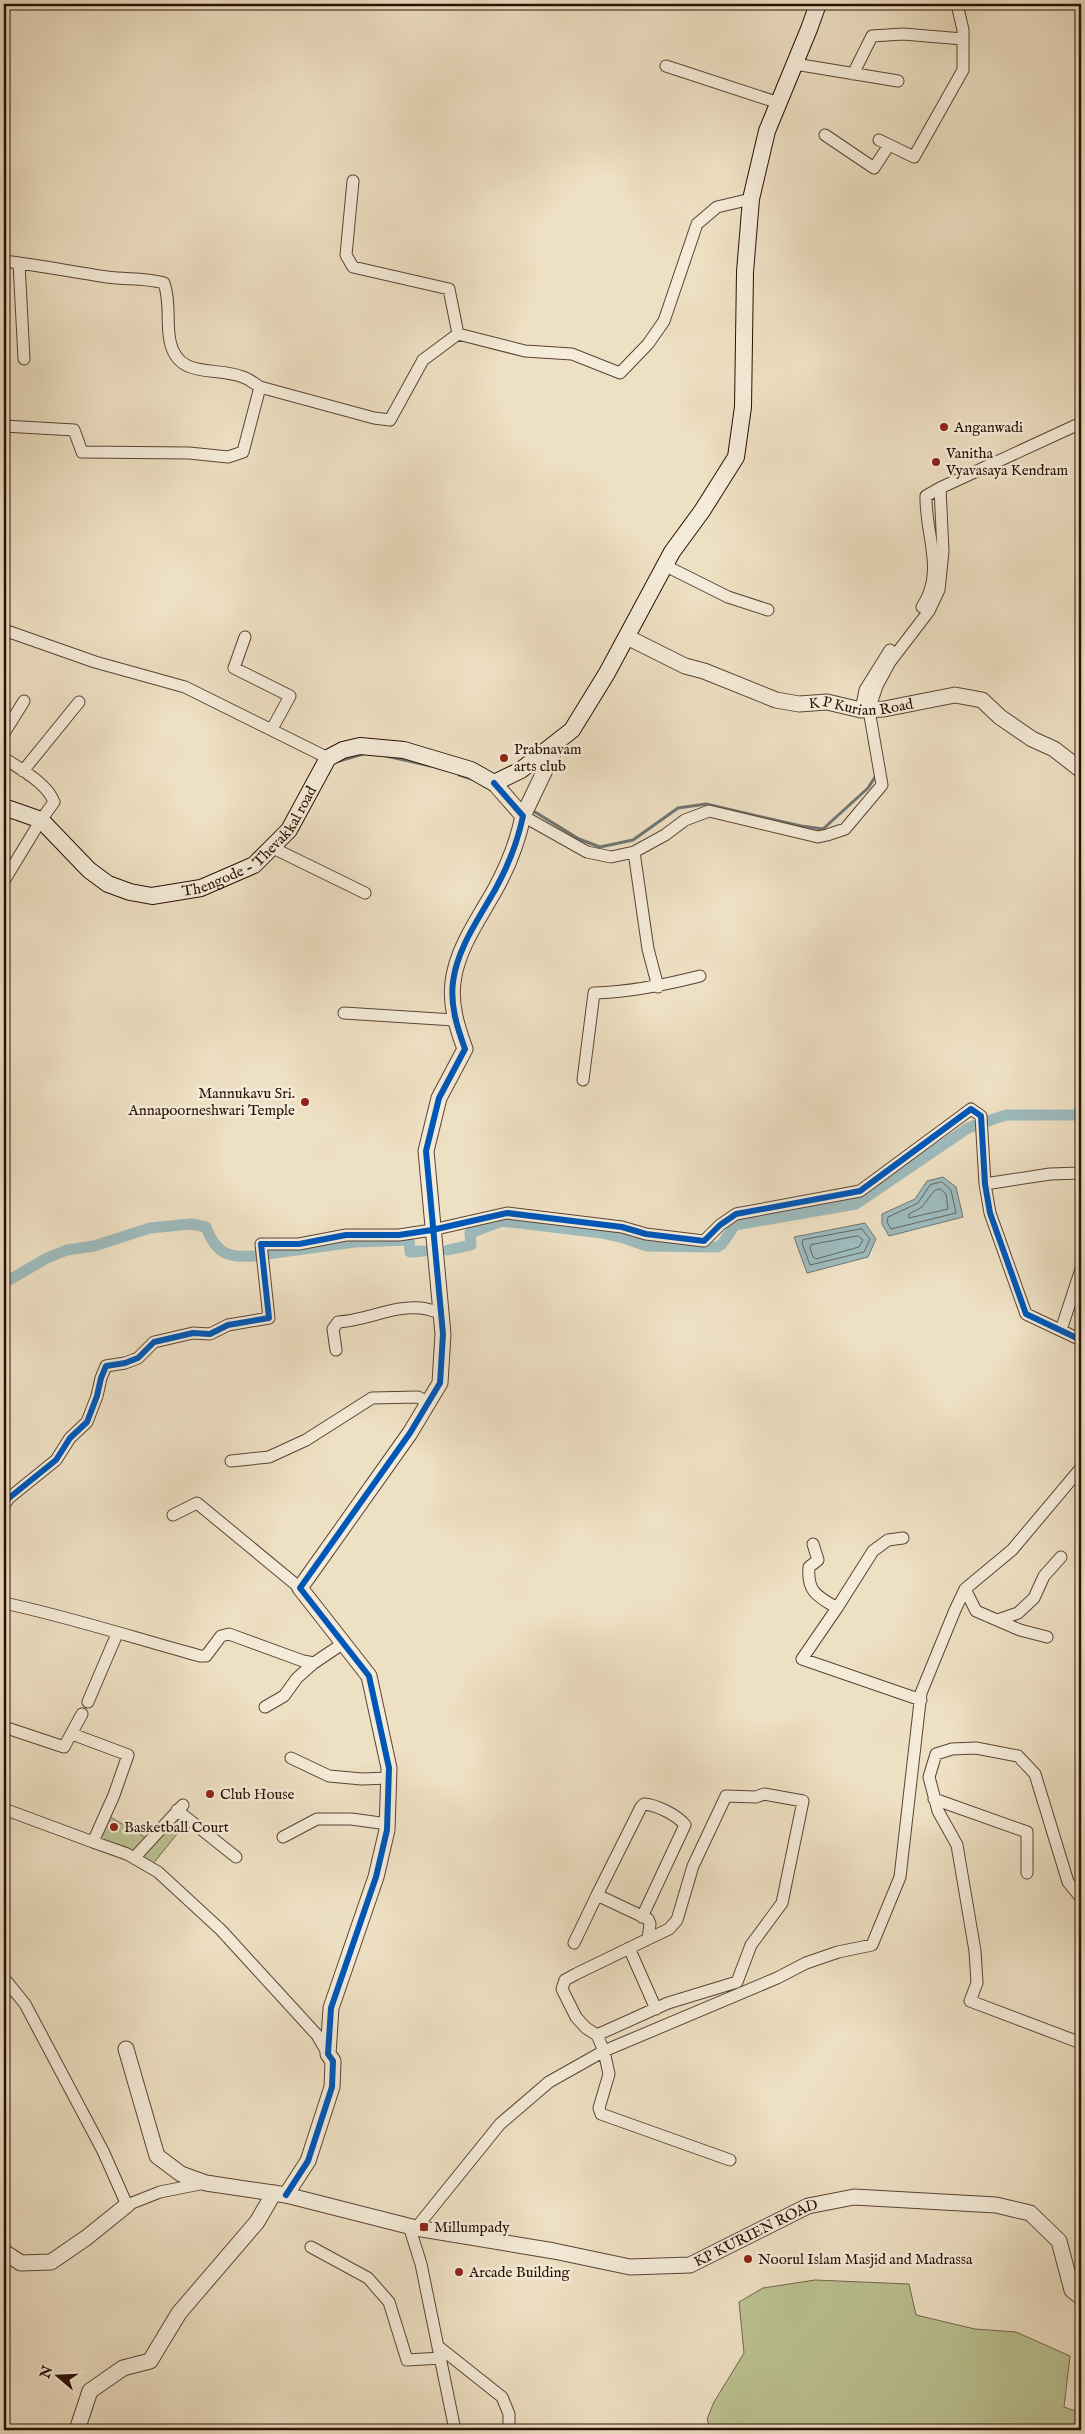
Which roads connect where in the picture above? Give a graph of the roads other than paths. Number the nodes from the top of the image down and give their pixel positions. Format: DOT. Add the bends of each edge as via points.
graph roads {
  1 [pos="818,4"];
  2 [pos="957,4"];
  3 [pos="963,39"];
  4 [pos="795,64"];
  5 [pos="666,66"];
  6 [pos="853,74"];
  7 [pos="898,81"];
  8 [pos="779,103"];
  9 [pos="826,135"];
  10 [pos="353,182"];
  11 [pos="751,200"];
  12 [pos="4,261"];
  13 [pos="19,263"];
  14 [pos="458,334"];
  15 [pos="24,359"];
  16 [pos="260,387"];
  17 [pos="1081,423"];
  18 [pos="4,426"];
  19 [pos="666,566"];
  20 [pos="768,610"];
  21 [pos="4,630"];
  22 [pos="244,637"];
  23 [pos="627,637"];
  24 [pos="24,702"];
  25 [pos="80,702"];
  26 [pos="865,710"];
  27 [pos="272,729"];
  28 [pos="4,733"];
  29 [pos="558,743"];
  30 [pos="4,758"];
  31 [pos="328,758"];
  32 [pos="1081,770"];
  33 [pos="23,771"];
  34 [pos="494,784"];
  35 [pos="4,807"];
  36 [pos="523,816"];
  37 [pos="41,820"];
  38 [pos="273,848"];
  39 [pos="634,852"];
  40 [pos="4,881"];
  41 [pos="365,894"];
  42 [pos="700,976"];
  43 [pos="658,987"];
  44 [pos="344,1013"];
  45 [pos="454,1020"];
  46 [pos="582,1080"];
  47 [pos="1081,1173"];
  48 [pos="985,1184"];
  49 [pos="433,1235"];
  50 [pos="1081,1269"];
  51 [pos="441,1313"];
  52 [pos="1061,1330"];
  53 [pos="1081,1340"];
  54 [pos="336,1350"];
  55 [pos="428,1402"];
  56 [pos="231,1461"];
  57 [pos="1081,1468"];
  58 [pos="4,1505"];
  59 [pos="173,1515"];
  60 [pos="904,1538"];
  61 [pos="813,1544"];
  62 [pos="1061,1557"];
  63 [pos="300,1588"];
  64 [pos="965,1589"];
  65 [pos="4,1603"];
  66 [pos="837,1608"];
  67 [pos="998,1620"];
  68 [pos="117,1634"];
  69 [pos="1048,1637"];
  70 [pos="342,1644"];
  71 [pos="314,1663"];
  72 [pos="920,1700"];
  73 [pos="88,1702"];
  74 [pos="265,1707"];
  75 [pos="82,1714"];
  76 [pos="4,1727"];
  77 [pos="72,1734"];
  78 [pos="291,1758"];
  79 [pos="389,1778"];
  80 [pos="934,1799"];
  81 [pos="4,1809"];
  82 [pos="388,1824"];
  83 [pos="283,1837"];
  84 [pos="93,1842"];
  85 [pos="236,1857"];
  86 [pos="134,1858"];
  87 [pos="1027,1873"];
  88 [pos="597,1895"];
  89 [pos="1081,1898"];
  90 [pos="642,1917"];
  91 [pos="648,1938"];
  92 [pos="574,1943"];
  93 [pos="629,1948"];
  94 [pos="4,1978"];
  95 [pos="656,2008"];
  96 [pos="597,2036"];
  97 [pos="1081,2043"];
  98 [pos="126,2049"];
  99 [pos="604,2051"];
  100 [pos="328,2054"];
  101 [pos="730,2160"];
  102 [pos="206,2182"];
  103 [pos="280,2194"];
  104 [pos="127,2205"];
  105 [pos="413,2227"];
  106 [pos="311,2247"];
  107 [pos="4,2252"];
  108 [pos="1081,2297"];
  109 [pos="440,2352"];
  110 [pos="77,2430"];
  111 [pos="455,2430"];
  112 [pos="509,2430"];
  1 -- 4 [label="main road"];
  2 -- 3 [label="street"];
  3 -- 6 [label="street" via="903,34 872,36"];
  3 -- 9 [label="street" via="963,70 914,157 884,143 874,168"];
  4 -- 6 [label="street"];
  4 -- 8 [label="main road"];
  5 -- 8 [label="street"];
  6 -- 7 [label="street"];
  8 -- 11 [label="main road" via="767,131"];
  10 -- 14 [label="street" via="346,255 353,267 449,289"];
  11 -- 14 [label="street" via="717,207 698,224 664,321 648,344 620,373 572,354 525,351"];
  11 -- 19 [label="main road" via="745,272 743,407 736,457 672,552"];
  12 -- 13 [label="street"];
  13 -- 15 [label="street"];
  13 -- 16 [label="street" via="164,283 169,297 170,341 177,360 187,367 244,377"];
  14 -- 16 [label="street" via="423,360 390,420"];
  16 -- 18 [label="street" via="243,452 228,458 189,453 82,452 74,430"];
  17 -- 26 [label="street" via="926,496 934,575 926,601 882,660 865,690"];
  19 -- 20 [label="street" via="720,594"];
  19 -- 23 [label="main road"];
  21 -- 27 [label="street" via="95,662 185,687"];
  22 -- 27 [label="street" via="234,668 290,696"];
  23 -- 26 [label="street, K P Kurian Road" via="685,666 776,700 799,704 827,702"];
  23 -- 29 [label="main road" via="572,730"];
  24 -- 28 [label="street"];
  25 -- 33 [label="street"];
  26 -- 32 [label="street, K P Kurian Road" via="955,695 982,700 1000,717 1032,739 1054,749"];
  26 -- 39 [label="street" via="882,785 845,829 818,837 709,811 685,820"];
  27 -- 31 [label="street"];
  29 -- 34 [label="main road" via="521,770"];
  29 -- 36 [label="street"];
  30 -- 33 [label="street"];
  31 -- 34 [label="main road" via="360,746 404,750 471,770"];
  31 -- 38 [label="main road, Thengode - Thevakkal road" via="289,830"];
  33 -- 37 [label="street" via="52,796 54,802"];
  34 -- 36 [label="street"];
  35 -- 37 [label="main road, Thengode - Thevakkal road"];
  36 -- 39 [label="street" via="592,854 611,857"];
  36 -- 45 [label="street" via="519,834 497,886 463,948 453,982"];
  37 -- 38 [label="main road, Thengode - Thevakkal road" via="89,870 108,884 152,896 201,888 244,871"];
  37 -- 40 [label="street"];
  38 -- 41 [label="street"];
  39 -- 43 [label="street" via="648,949"];
  42 -- 43 [label="street"];
  43 -- 46 [label="street" via="594,994"];
  44 -- 45 [label="street"];
  45 -- 49 [label="street" via="465,1049 439,1098 426,1151"];
  47 -- 48 [label="street" via="1050,1174"];
  48 -- 49 [label="street" via="981,1116 971,1109 860,1191 736,1214 704,1241 507,1213"];
  48 -- 52 [label="street" via="990,1213 1026,1314"];
  49 -- 51 [label="street"];
  49 -- 58 [label="street" via="346,1235 299,1244 261,1244 268,1318 228,1325 210,1334 193,1333 154,1342 138,1358 125,1364 106,1366 87,1422 70,1438 56,1460 8,1498"];
  50 -- 52 [label="street"];
  51 -- 54 [label="street" via="420,1308 338,1322 333,1329"];
  51 -- 55 [label="street" via="440,1383"];
  52 -- 53 [label="street"];
  55 -- 56 [label="street" via="418,1397 372,1398 306,1440 269,1457"];
  55 -- 63 [label="street" via="410,1433"];
  57 -- 64 [label="street" via="1012,1550"];
  59 -- 63 [label="street" via="197,1503"];
  60 -- 66 [label="street" via="888,1540 873,1550"];
  61 -- 66 [label="street" via="818,1560 809,1567 808,1581 815,1594"];
  62 -- 67 [label="street" via="1044,1576 1034,1598 1018,1613"];
  63 -- 70 [label="street"];
  64 -- 67 [label="street" via="976,1611"];
  64 -- 72 [label="street"];
  65 -- 68 [label="street" via="56,1614"];
  66 -- 72 [label="street" via="802,1659"];
  67 -- 69 [label="street"];
  68 -- 71 [label="street" via="206,1656 221,1636 229,1634"];
  68 -- 73 [label="street"];
  70 -- 71 [label="street"];
  70 -- 79 [label="street" via="369,1676 390,1768"];
  71 -- 74 [label="street" via="284,1696"];
  72 -- 99 [label="street" via="900,1877 872,1945 806,1963"];
  75 -- 77 [label="street"];
  76 -- 77 [label="street" via="64,1747"];
  77 -- 84 [label="street" via="128,1755"];
  78 -- 79 [label="street" via="329,1776 362,1780"];
  79 -- 82 [label="street"];
  80 -- 87 [label="street" via="1027,1832"];
  80 -- 89 [label="street" via="929,1777 936,1754 952,1749 976,1748 1018,1756 1035,1774 1068,1882"];
  80 -- 97 [label="street" via="957,1846 968,1905 977,1983 970,2002"];
  81 -- 84 [label="street"];
  82 -- 83 [label="street" via="317,1819"];
  82 -- 100 [label="street" via="376,1877 331,2008"];
  84 -- 86 [label="street"];
  85 -- 86 [label="street" via="180,1808"];
  86 -- 100 [label="street" via="158,1872 221,1930 316,2036"];
  88 -- 90 [label="street"];
  88 -- 90 [label="street" via="641,1807 648,1804 679,1818 684,1827"];
  88 -- 92 [label="street"];
  90 -- 91 [label="street" via="650,1924"];
  91 -- 93 [label="street"];
  91 -- 95 [label="street" via="670,1929 677,1920 693,1866 726,1796 756,1797 764,1794 803,1801 782,1904 751,1945 737,1982"];
  93 -- 95 [label="street"];
  93 -- 96 [label="street" via="565,1980 562,1989 579,2023"];
  94 -- 104 [label="street" via="25,2004 103,2151"];
  95 -- 96 [label="street"];
  96 -- 99 [label="street"];
  98 -- 102 [label="street, KP KURIEN ROAD" via="157,2156 181,2174"];
  99 -- 101 [label="street" via="609,2074 599,2108 602,2114"];
  99 -- 105 [label="street" via="549,2082 500,2124"];
  100 -- 103 [label="street" via="333,2061 332,2088 308,2161"];
  102 -- 103 [label="street, KP KURIEN ROAD"];
  102 -- 104 [label="street" via="160,2192"];
  103 -- 105 [label="street, KP KURIEN ROAD"];
  103 -- 110 [label="street" via="179,2313 150,2361 123,2368 90,2391"];
  104 -- 107 [label="street" via="51,2262 21,2263"];
  105 -- 108 [label="street, KP KURIEN ROAD" via="630,2267 681,2266 690,2265 808,2206 854,2198 996,2204 1030,2213 1059,2241 1072,2290"];
  105 -- 109 [label="street"];
  106 -- 109 [label="street" via="368,2278 389,2302 406,2360"];
  109 -- 111 [label="street"];
  109 -- 112 [label="street" via="502,2397 509,2414"];
}
